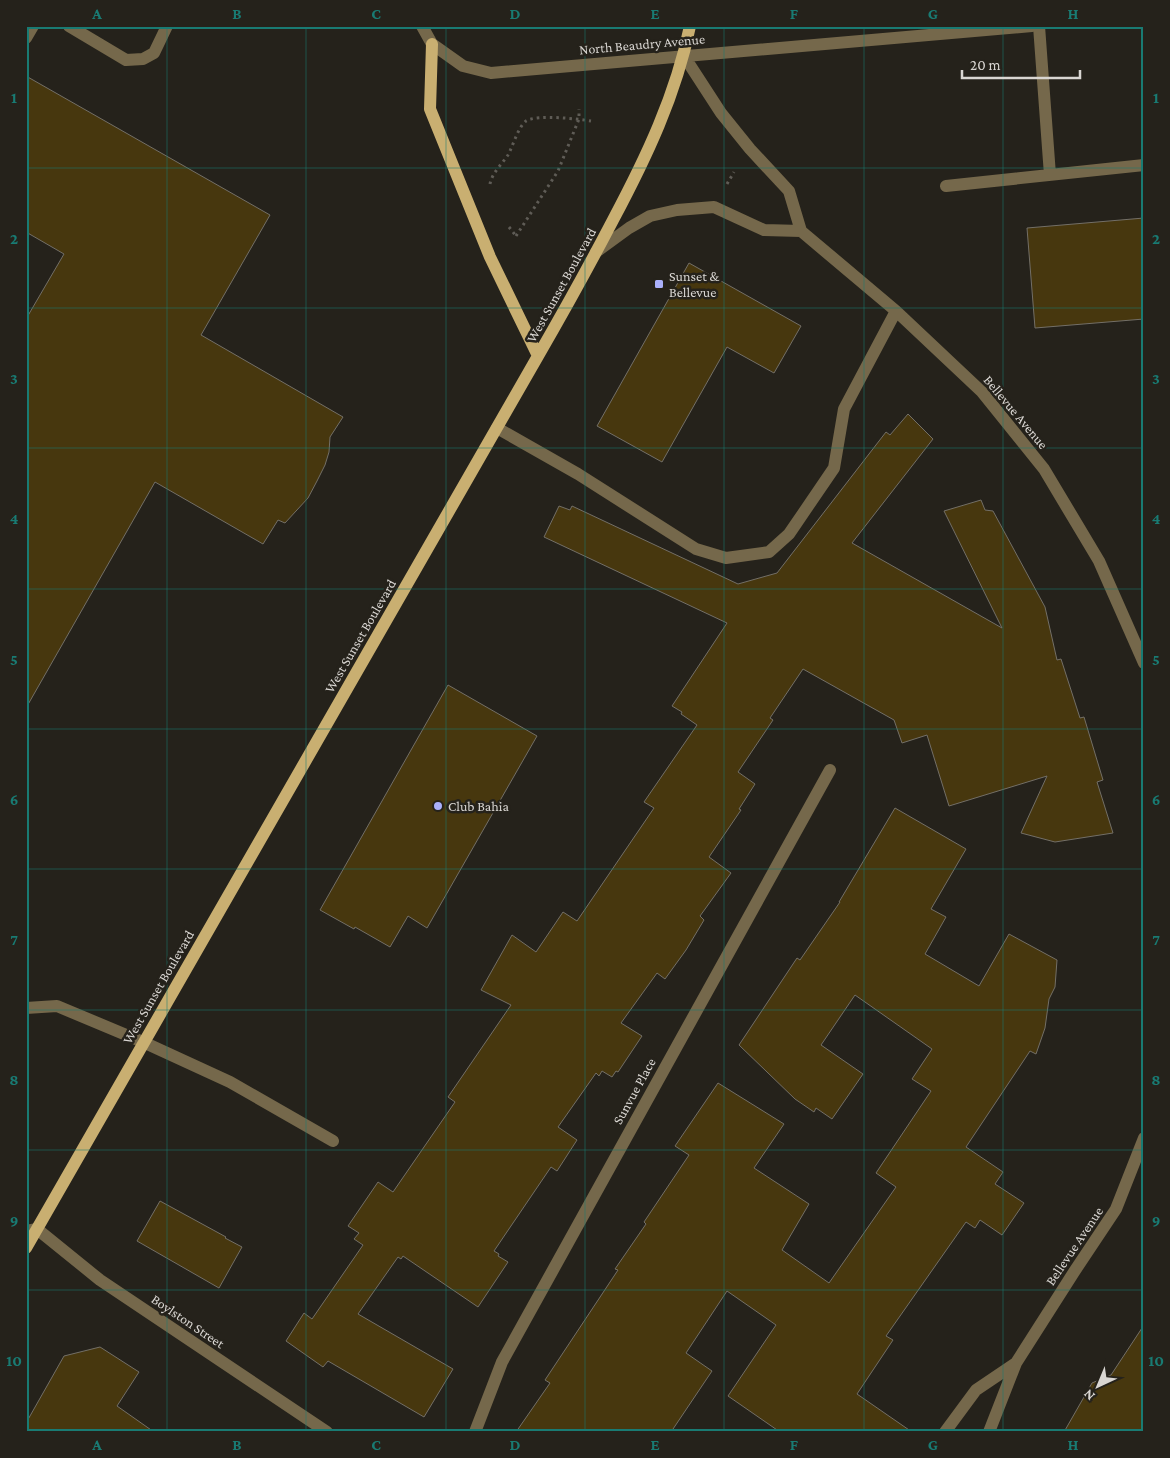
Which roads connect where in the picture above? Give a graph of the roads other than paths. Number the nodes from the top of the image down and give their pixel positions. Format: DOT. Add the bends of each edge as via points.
graph roads {
  1 [pos="33,26"];
  2 [pos="69,26"];
  3 [pos="167,26"];
  4 [pos="422,26"];
  5 [pos="690,26"];
  6 [pos="1032,26"];
  7 [pos="1039,26"];
  8 [pos="986,28"];
  9 [pos="26,38"];
  10 [pos="432,44"];
  11 [pos="684,56"];
  12 [pos="1144,166"];
  13 [pos="1050,175"];
  14 [pos="946,186"];
  15 [pos="801,231"];
  16 [pos="596,252"];
  17 [pos="896,311"];
  18 [pos="538,356"];
  19 [pos="497,428"];
  20 [pos="1144,663"];
  21 [pos="830,770"];
  22 [pos="26,1008"];
  23 [pos="143,1042"];
  24 [pos="1144,1138"];
  25 [pos="333,1141"];
  26 [pos="32,1230"];
  27 [pos="26,1248"];
  28 [pos="1016,1363"];
  29 [pos="327,1432"];
  30 [pos="475,1432"];
  31 [pos="945,1432"];
  32 [pos="989,1432"];
  1 -- 9 [label="street"];
  2 -- 3 [label="street" via="126,60 143,59 154,53"];
  4 -- 10 [label="street, North Beaudry Avenue"];
  5 -- 11 [label="main road, West Sunset Boulevard"];
  6 -- 8 [label="street, North Beaudry Avenue"];
  7 -- 13 [label="street"];
  8 -- 11 [label="street, North Beaudry Avenue"];
  10 -- 11 [label="street, North Beaudry Avenue" via="463,66 491,73"];
  10 -- 18 [label="main road" via="430,109 490,257"];
  11 -- 15 [label="street" via="721,113 789,191"];
  11 -- 16 [label="main road, West Sunset Boulevard" via="639,170"];
  12 -- 13 [label="street"];
  13 -- 14 [label="street"];
  15 -- 16 [label="street" via="764,230 714,207 677,210 650,216"];
  15 -- 17 [label="street, Bellevue Avenue"];
  16 -- 18 [label="main road, West Sunset Boulevard"];
  17 -- 19 [label="street" via="844,409 834,468 789,534 769,552 726,558 696,549 578,474"];
  17 -- 20 [label="street, Bellevue Avenue" via="982,392 1044,469 1099,561"];
  18 -- 19 [label="main road, West Sunset Boulevard"];
  19 -- 23 [label="main road, West Sunset Boulevard"];
  21 -- 30 [label="street, Sunvue Place" via="502,1362"];
  22 -- 23 [label="street" via="57,1006"];
  23 -- 25 [label="street" via="230,1082"];
  23 -- 26 [label="main road, West Sunset Boulevard"];
  24 -- 28 [label="street, Bellevue Avenue" via="1116,1209"];
  26 -- 27 [label="main road, West Sunset Boulevard"];
  26 -- 29 [label="street, Boylston Street" via="100,1280"];
  28 -- 31 [label="street, Bellevue Avenue" via="976,1390"];
  28 -- 32 [label="street, Bellevue Avenue"];
}
